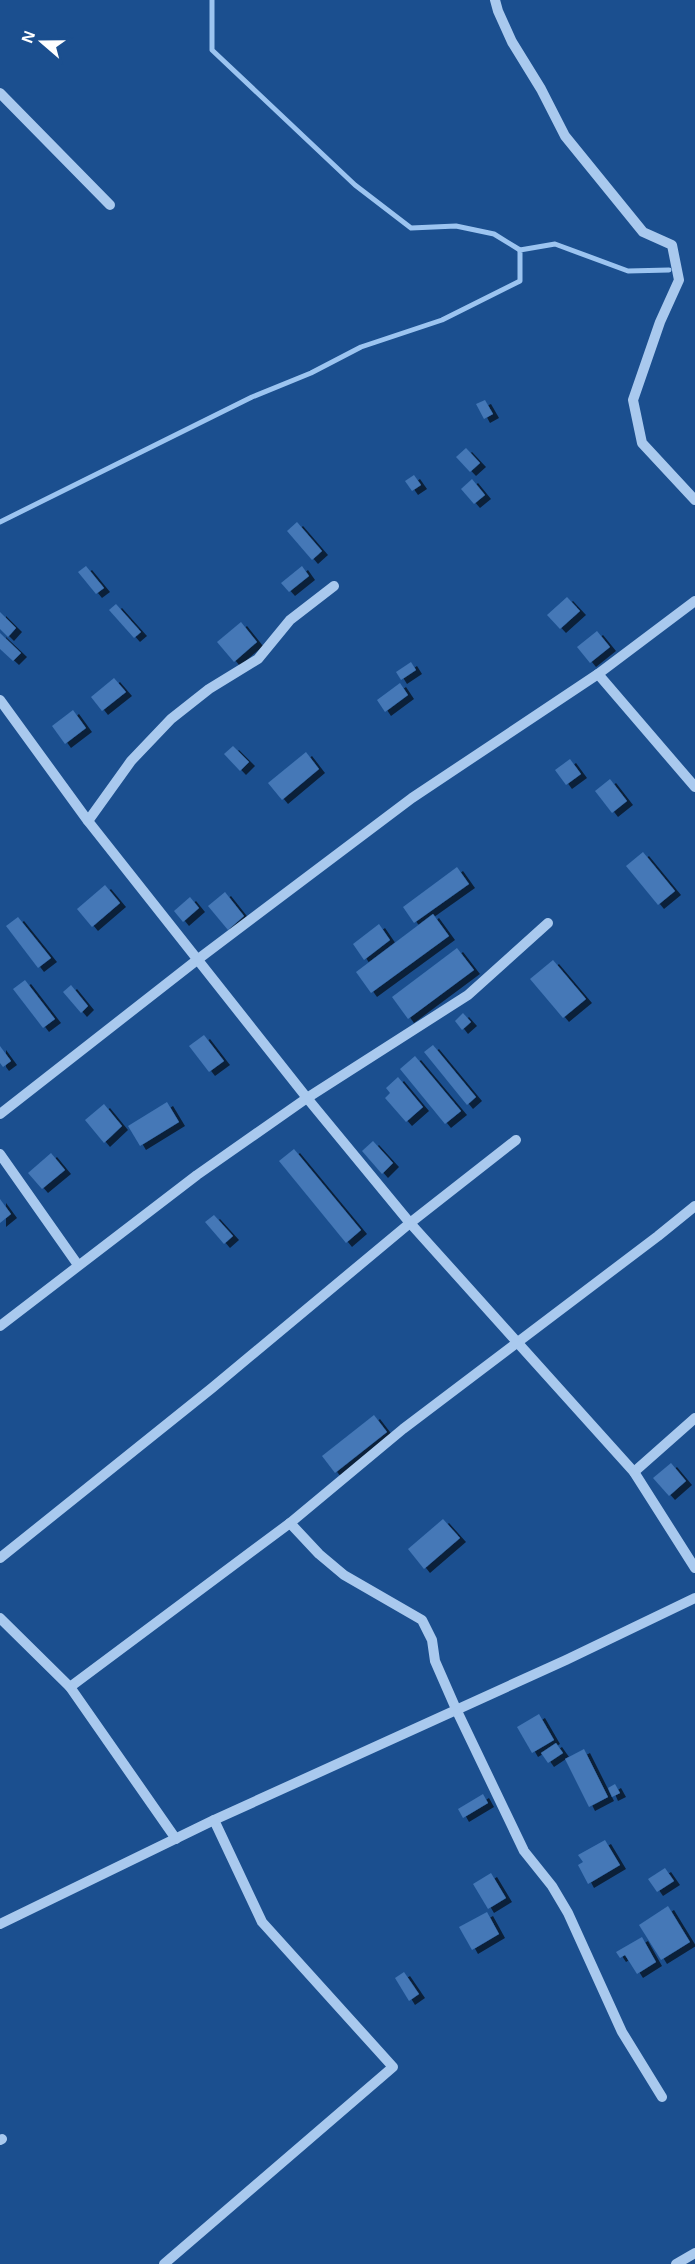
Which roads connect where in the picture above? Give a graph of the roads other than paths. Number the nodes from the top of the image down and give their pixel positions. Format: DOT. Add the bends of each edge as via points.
graph roads {
  1 [pos="495,0"];
  2 [pos="0,93"];
  3 [pos="110,205"];
  4 [pos="695,500"];
  5 [pos="334,586"];
  6 [pos="695,601"];
  7 [pos="598,674"];
  8 [pos="0,700"];
  9 [pos="695,787"];
  10 [pos="88,820"];
  11 [pos="548,923"];
  12 [pos="197,960"];
  13 [pos="307,1098"];
  14 [pos="0,1114"];
  15 [pos="516,1140"];
  16 [pos="0,1154"];
  17 [pos="695,1206"];
  18 [pos="410,1223"];
  19 [pos="78,1265"];
  20 [pos="0,1326"];
  21 [pos="517,1342"];
  22 [pos="695,1418"];
  23 [pos="634,1473"];
  24 [pos="290,1523"];
  25 [pos="0,1558"];
  26 [pos="695,1568"];
  27 [pos="695,1598"];
  28 [pos="0,1618"];
  29 [pos="70,1687"];
  30 [pos="456,1709"];
  31 [pos="213,1820"];
  32 [pos="176,1839"];
  33 [pos="0,1924"];
  34 [pos="663,2097"];
  35 [pos="695,2253"];
  36 [pos="164,2264"];
  37 [pos="676,2264"];
  1 -- 4 [label="street" via="512,42 565,136 643,232 672,245 679,280 633,400 642,443"];
  2 -- 3 [label="street"];
  5 -- 10 [label="street" via="290,620 258,659 209,689 171,719 131,761"];
  6 -- 7 [label="street"];
  7 -- 9 [label="street"];
  7 -- 12 [label="street" via="412,798"];
  8 -- 10 [label="street"];
  10 -- 12 [label="street"];
  11 -- 13 [label="street" via="468,995"];
  12 -- 13 [label="street"];
  12 -- 14 [label="street"];
  13 -- 18 [label="street"];
  13 -- 19 [label="street" via="197,1174"];
  15 -- 18 [label="street"];
  16 -- 19 [label="street"];
  17 -- 21 [label="street"];
  18 -- 21 [label="street"];
  18 -- 25 [label="street"];
  19 -- 20 [label="street"];
  21 -- 23 [label="street"];
  21 -- 24 [label="street" via="403,1429"];
  22 -- 23 [label="street"];
  23 -- 26 [label="street"];
  24 -- 29 [label="street"];
  24 -- 30 [label="street" via="344,1575 422,1620"];
  27 -- 30 [label="street"];
  28 -- 29 [label="street"];
  29 -- 32 [label="street"];
  30 -- 31 [label="street"];
  30 -- 34 [label="street" via="524,1851 568,1913 622,2032"];
  31 -- 32 [label="street"];
  31 -- 36 [label="street" via="262,1922 393,2067"];
  32 -- 33 [label="street"];
  35 -- 37 [label="street"];
}
